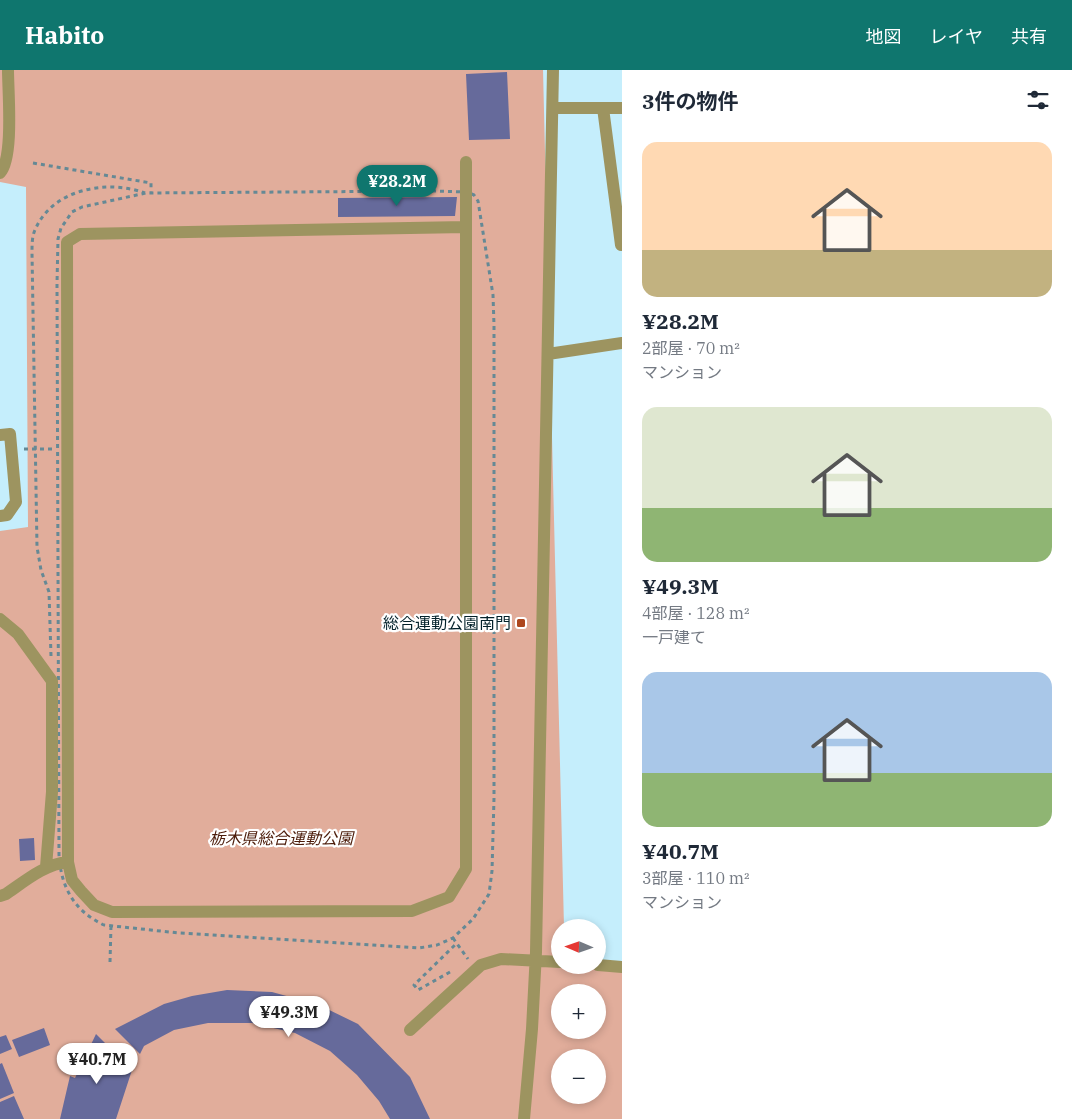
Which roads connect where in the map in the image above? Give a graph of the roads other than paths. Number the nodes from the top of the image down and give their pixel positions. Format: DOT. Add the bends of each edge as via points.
graph roads {
  1 [pos="8,70"];
  2 [pos="553,70"];
  3 [pos="553,108"];
  4 [pos="604,108"];
  5 [pos="622,108"];
  6 [pos="466,162"];
  7 [pos="0,173"];
  8 [pos="466,227"];
  9 [pos="621,245"];
  10 [pos="622,343"];
  11 [pos="548,354"];
  12 [pos="0,435"];
  13 [pos="0,516"];
  14 [pos="0,619"];
  15 [pos="64,862"];
  16 [pos="46,868"];
  17 [pos="0,896"];
  18 [pos="536,960"];
  19 [pos="551,961"];
  20 [pos="606,966"];
  21 [pos="622,967"];
  22 [pos="410,1030"];
  23 [pos="524,1119"];
  1 -- 7 [label="street" via="8,152"];
  2 -- 3 [label="street"];
  3 -- 4 [label="street"];
  3 -- 11 [label="street"];
  4 -- 5 [label="street"];
  4 -- 9 [label="street"];
  6 -- 8 [label="street"];
  8 -- 15 [label="street" via="80,234 67,242"];
  8 -- 15 [label="street" via="466,869 449,897 412,911 112,912 94,905 72,880"];
  10 -- 11 [label="street"];
  11 -- 18 [label="street"];
  12 -- 13 [label="street" via="10,434 16,502 7,515"];
  14 -- 16 [label="street" via="18,634 52,681 52,792"];
  15 -- 16 [label="street"];
  16 -- 17 [label="street"];
  18 -- 19 [label="street"];
  18 -- 22 [label="street" via="501,959 481,965"];
  18 -- 23 [label="street"];
  20 -- 21 [label="street"];
}
